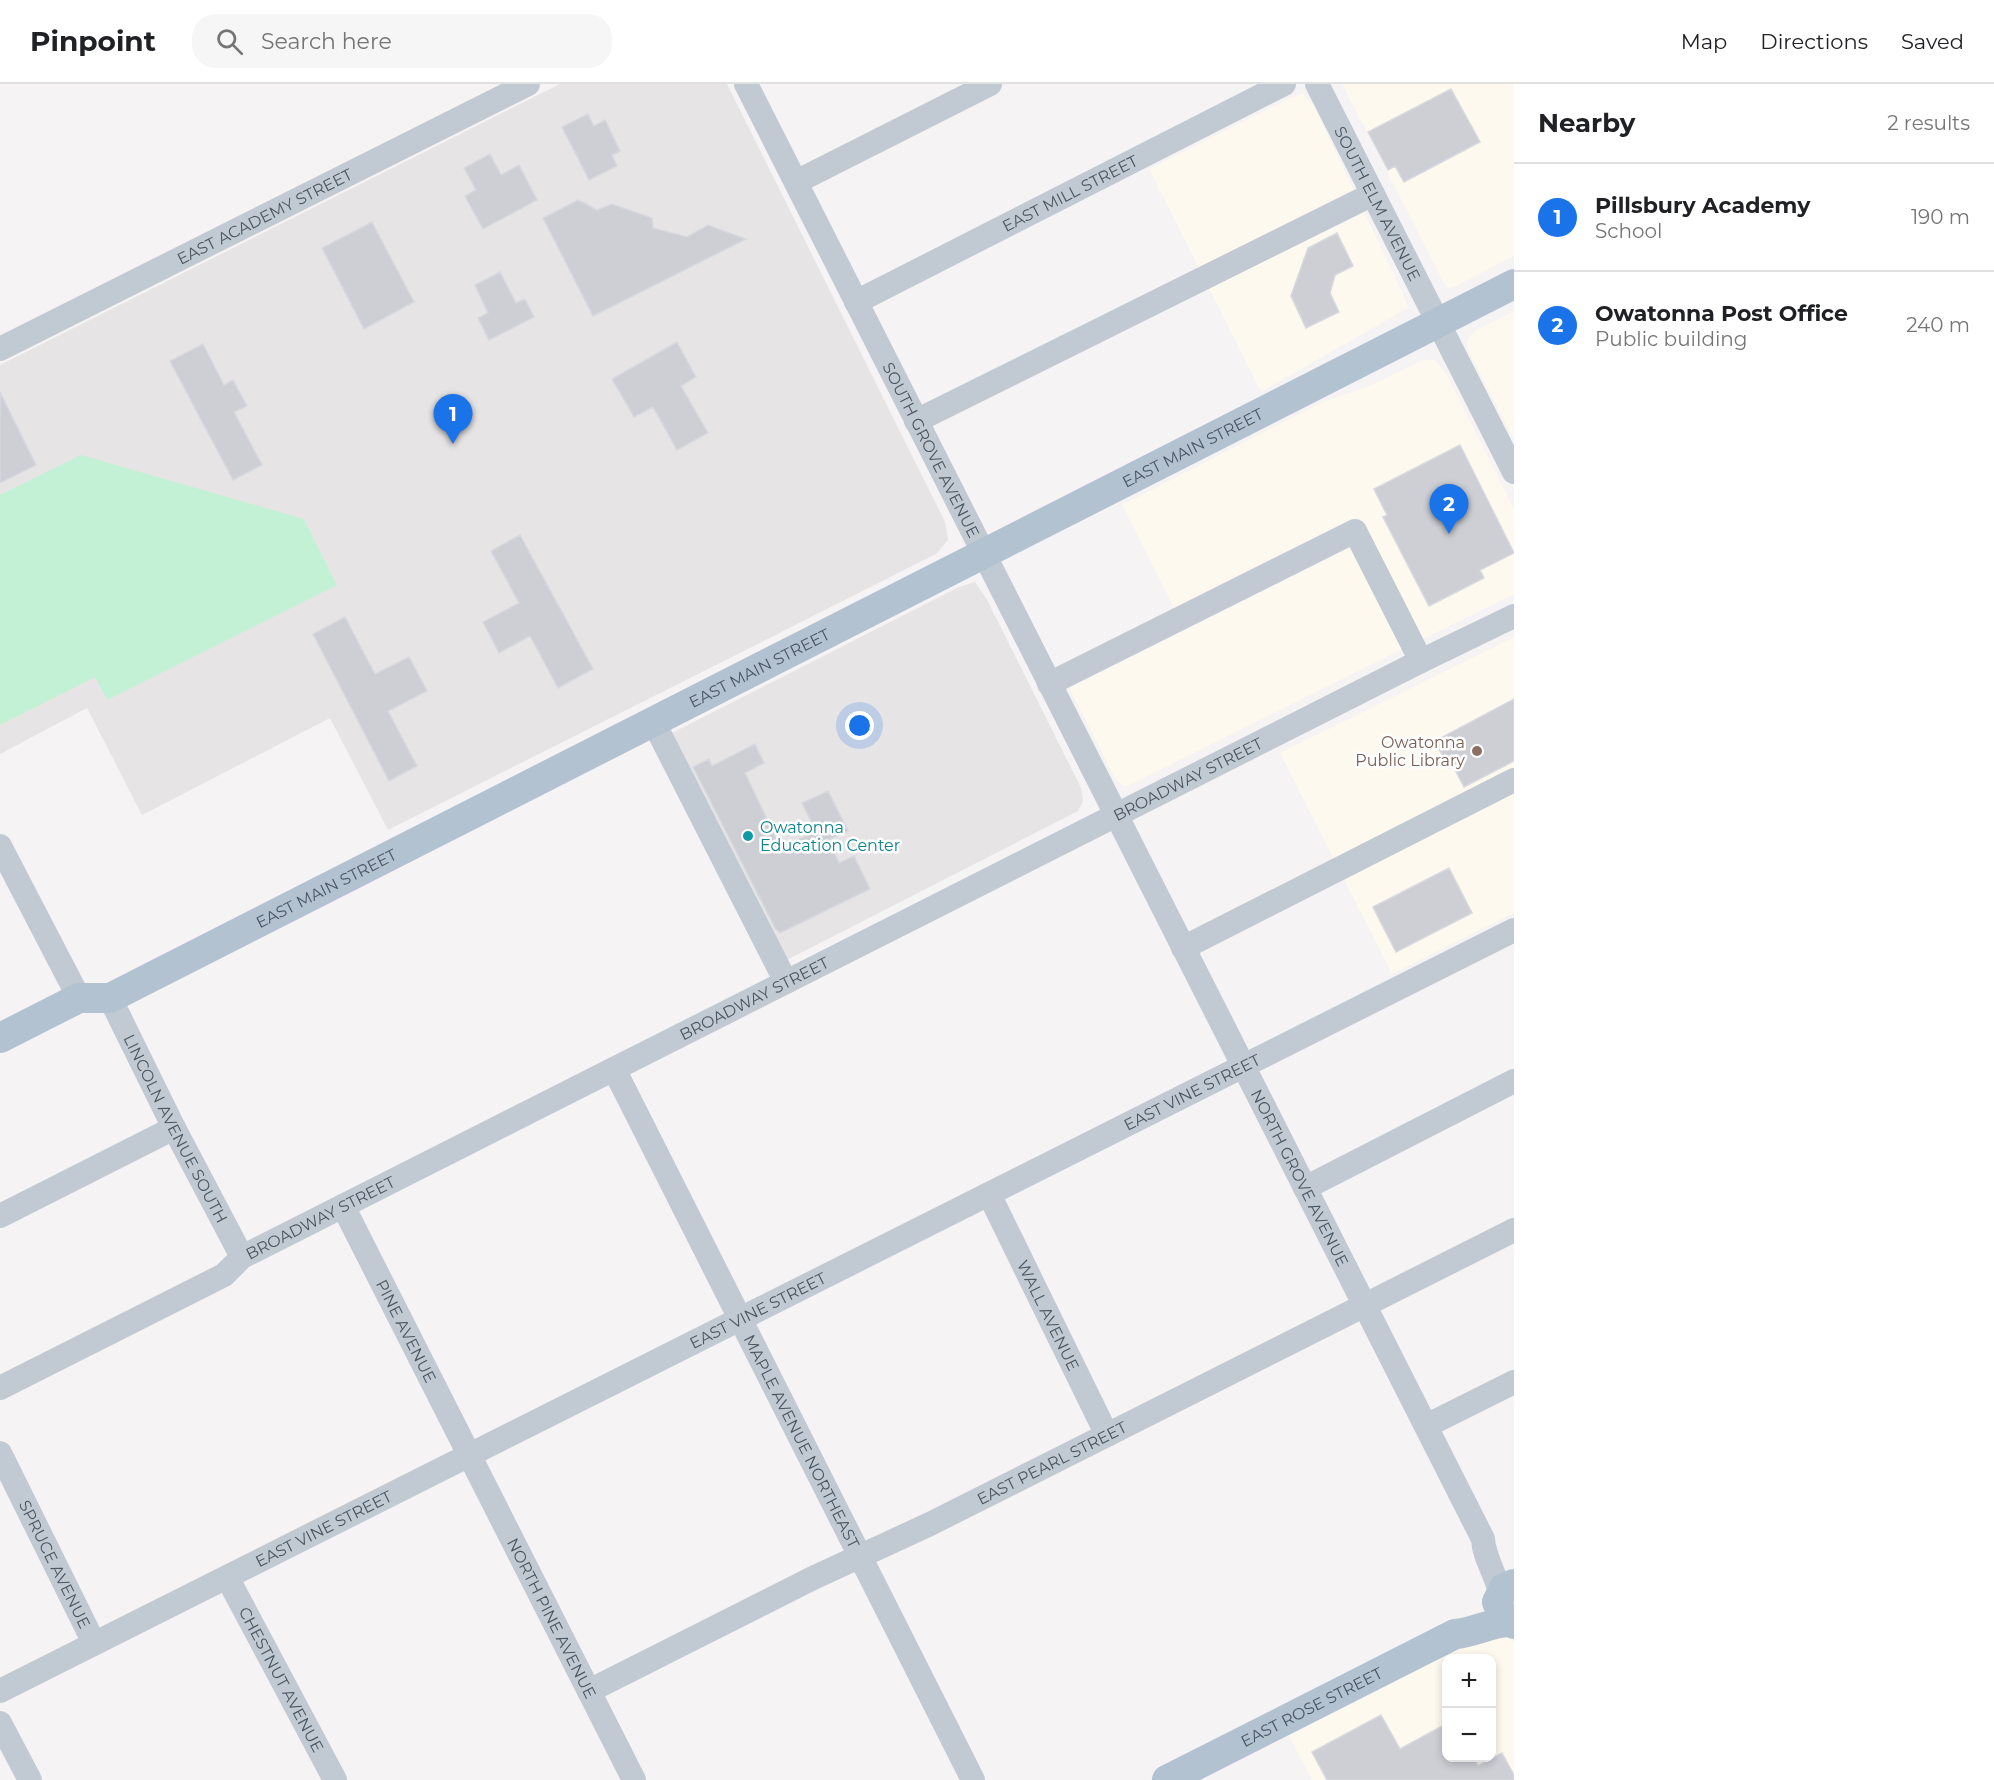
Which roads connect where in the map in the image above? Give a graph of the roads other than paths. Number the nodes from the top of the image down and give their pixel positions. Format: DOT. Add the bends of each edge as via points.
graph roads {
  1 [pos="528,84"];
  2 [pos="746,84"];
  3 [pos="990,84"];
  4 [pos="1284,84"];
  5 [pos="1317,84"];
  6 [pos="796,182"];
  7 [pos="1373,194"];
  8 [pos="1514,284"];
  9 [pos="856,302"];
  10 [pos="1438,323"];
  11 [pos="0,349"];
  12 [pos="916,421"];
  13 [pos="1514,472"];
  14 [pos="983,553"];
  15 [pos="1514,616"];
  16 [pos="1421,661"];
  17 [pos="1049,684"];
  18 [pos="652,721"];
  19 [pos="1514,780"];
  20 [pos="1116,815"];
  21 [pos="0,846"];
  22 [pos="1514,930"];
  23 [pos="1183,948"];
  24 [pos="786,982"];
  25 [pos="79,998"];
  26 [pos="110,998"];
  27 [pos="0,1038"];
  28 [pos="1243,1066"];
  29 [pos="615,1069"];
  30 [pos="1514,1081"];
  31 [pos="174,1128"];
  32 [pos="1305,1188"];
  33 [pos="988,1194"];
  34 [pos="343,1206"];
  35 [pos="0,1216"];
  36 [pos="1514,1230"];
  37 [pos="242,1257"];
  38 [pos="1364,1306"];
  39 [pos="741,1319"];
  40 [pos="1514,1382"];
  41 [pos="0,1388"];
  42 [pos="1426,1426"];
  43 [pos="1107,1435"];
  44 [pos="0,1453"];
  45 [pos="469,1455"];
  46 [pos="861,1558"];
  47 [pos="227,1576"];
  48 [pos="1508,1600"];
  49 [pos="94,1643"];
  50 [pos="0,1691"];
  51 [pos="589,1691"];
  52 [pos="0,1723"];
  53 [pos="30,1780"];
  54 [pos="335,1780"];
  55 [pos="634,1780"];
  56 [pos="973,1780"];
  57 [pos="1167,1780"];
  1 -- 11 [label="street, EAST ACADEMY STREET"];
  2 -- 6 [label="street, SOUTH GROVE AVENUE"];
  3 -- 6 [label="street"];
  4 -- 9 [label="street, EAST MILL STREET"];
  5 -- 7 [label="street, SOUTH ELM AVENUE"];
  6 -- 9 [label="street, SOUTH GROVE AVENUE"];
  7 -- 10 [label="street, SOUTH ELM AVENUE"];
  7 -- 12 [label="street"];
  8 -- 10 [label="main road, EAST MAIN STREET"];
  9 -- 12 [label="street, SOUTH GROVE AVENUE"];
  10 -- 13 [label="street, SOUTH ELM AVENUE"];
  10 -- 14 [label="main road, EAST MAIN STREET"];
  12 -- 14 [label="street, SOUTH GROVE AVENUE"];
  14 -- 17 [label="street, SOUTH GROVE AVENUE"];
  14 -- 18 [label="main road, EAST MAIN STREET"];
  15 -- 16 [label="street, BROADWAY STREET"];
  16 -- 17 [label="street" via="1355,531"];
  16 -- 20 [label="street, BROADWAY STREET"];
  17 -- 20 [label="street, SOUTH GROVE AVENUE"];
  18 -- 24 [label="street"];
  18 -- 26 [label="main road, EAST MAIN STREET"];
  19 -- 23 [label="street"];
  20 -- 23 [label="street, NORTH GROVE AVENUE"];
  20 -- 24 [label="street, BROADWAY STREET"];
  21 -- 25 [label="street"];
  22 -- 28 [label="street, EAST VINE STREET"];
  23 -- 28 [label="street, NORTH GROVE AVENUE"];
  24 -- 29 [label="street, BROADWAY STREET"];
  25 -- 26 [label="main road, EAST MAIN STREET"];
  25 -- 27 [label="main road, EAST MAIN STREET"];
  26 -- 31 [label="street, LINCOLN AVENUE SOUTH"];
  28 -- 32 [label="street, NORTH GROVE AVENUE"];
  28 -- 33 [label="street, EAST VINE STREET"];
  29 -- 34 [label="street, BROADWAY STREET"];
  29 -- 39 [label="street, MAPLE AVENUE NORTHEAST"];
  30 -- 32 [label="street"];
  31 -- 35 [label="street"];
  31 -- 37 [label="street, LINCOLN AVENUE SOUTH"];
  32 -- 38 [label="street, NORTH GROVE AVENUE"];
  33 -- 39 [label="street, EAST VINE STREET"];
  33 -- 43 [label="street, WALL AVENUE"];
  34 -- 37 [label="street, BROADWAY STREET"];
  34 -- 45 [label="street, PINE AVENUE"];
  36 -- 38 [label="street, EAST PEARL STREET"];
  37 -- 41 [label="street, BROADWAY STREET" via="224,1275"];
  38 -- 42 [label="street, NORTH GROVE AVENUE"];
  38 -- 43 [label="street, EAST PEARL STREET"];
  39 -- 45 [label="street, EAST VINE STREET"];
  39 -- 46 [label="street, MAPLE AVENUE NORTHEAST"];
  40 -- 42 [label="street"];
  42 -- 48 [label="street, NORTH GROVE AVENUE" via="1483,1539 1483,1548"];
  43 -- 46 [label="street, EAST PEARL STREET"];
  44 -- 49 [label="street, SPRUCE AVENUE"];
  45 -- 47 [label="street, EAST VINE STREET"];
  45 -- 51 [label="street, NORTH PINE AVENUE"];
  46 -- 51 [label="street, EAST PEARL STREET" via="813,1578"];
  46 -- 56 [label="street, MAPLE AVENUE NORTHEAST"];
  47 -- 49 [label="street, EAST VINE STREET"];
  47 -- 54 [label="street, CHESTNUT AVENUE"];
  48 -- 57 [label="main road, EAST ROSE STREET" via="1495,1623 1455,1634"];
  49 -- 50 [label="street, EAST VINE STREET"];
  51 -- 55 [label="street, NORTH PINE AVENUE"];
  52 -- 53 [label="street"];
}
